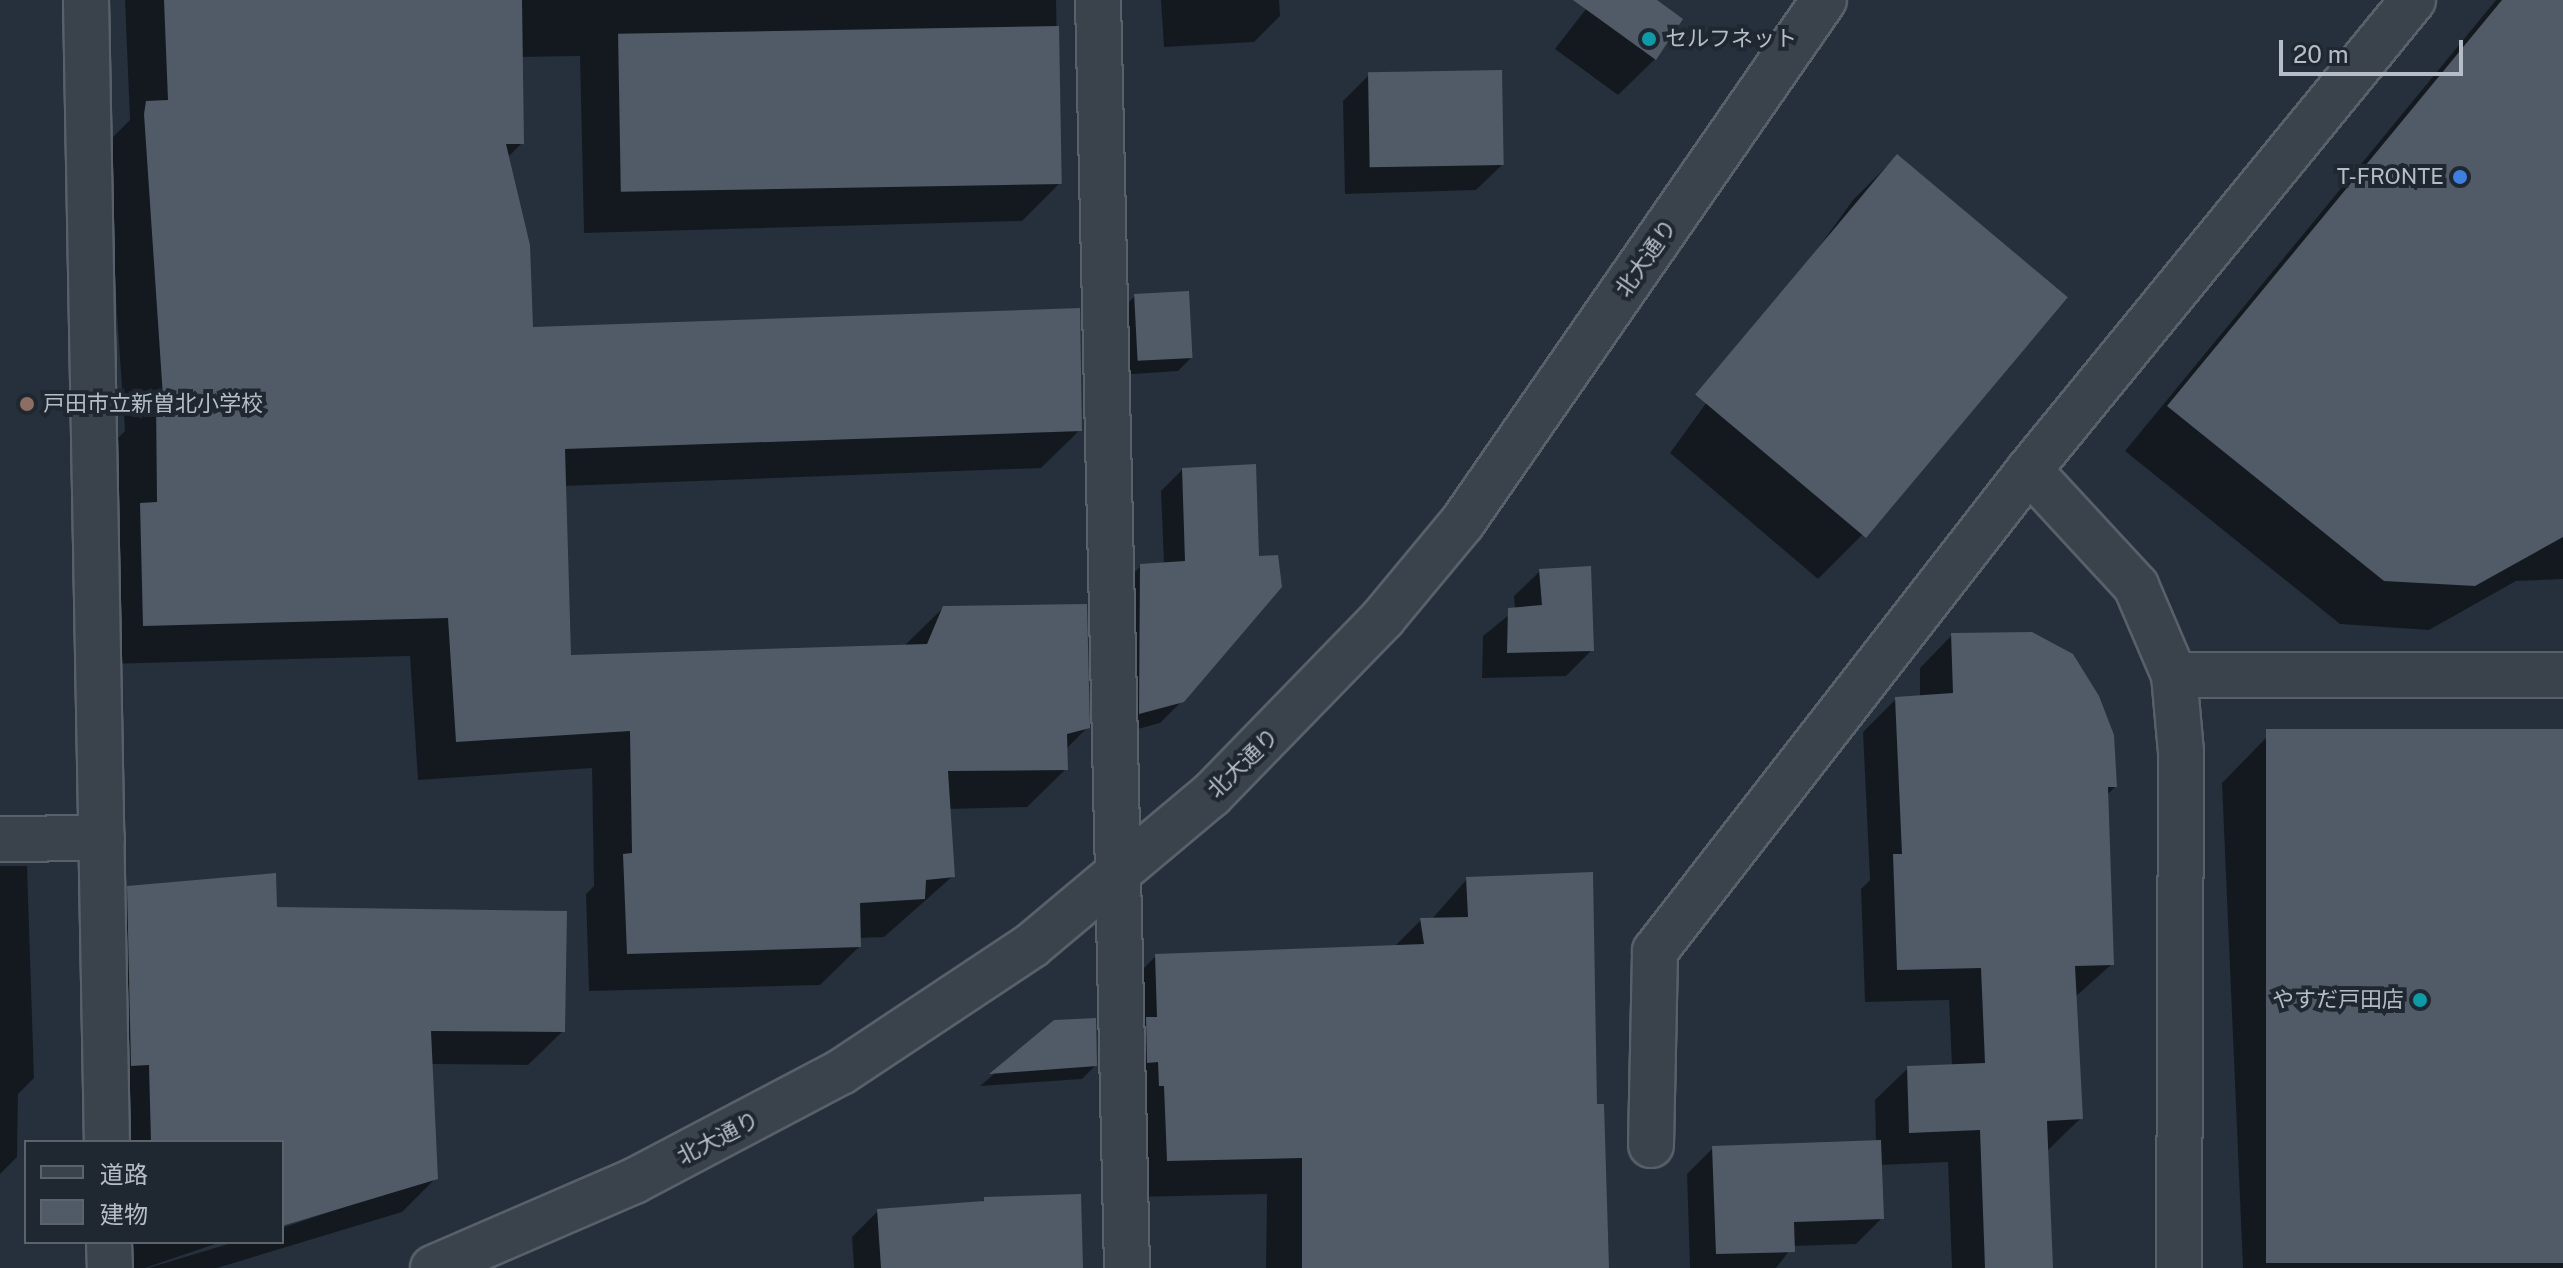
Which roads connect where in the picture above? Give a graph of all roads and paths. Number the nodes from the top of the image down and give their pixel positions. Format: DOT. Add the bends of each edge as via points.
graph roads {
  1 [pos="86,0"];
  2 [pos="1098,0"];
  3 [pos="1824,0"];
  4 [pos="2413,0"];
  5 [pos="2029,470"];
  6 [pos="2174,675"];
  7 [pos="2563,675"];
  8 [pos="102,838"];
  9 [pos="0,839"];
  10 [pos="1119,874"];
  11 [pos="107,1140"];
  12 [pos="1651,1145"];
  13 [pos="109,1244"];
  14 [pos="110,1268"];
  15 [pos="433,1268"];
  16 [pos="1127,1268"];
  17 [pos="2179,1268"];
  1 -- 8 [label="street"];
  2 -- 10 [label="street"];
  3 -- 10 [label="street, 北大通り" via="1462,523 1299,709"];
  4 -- 5 [label="street"];
  5 -- 6 [label="street" via="2136,586"];
  5 -- 12 [label="street" via="1655,951"];
  6 -- 7 [label="street"];
  6 -- 17 [label="street" via="2181,752"];
  8 -- 9 [label="street"];
  8 -- 11 [label="street"];
  10 -- 15 [label="street, 北大通り" via="1032,945 841,1072 634,1181"];
  10 -- 16 [label="street"];
  13 -- 14 [label="street"];
}
